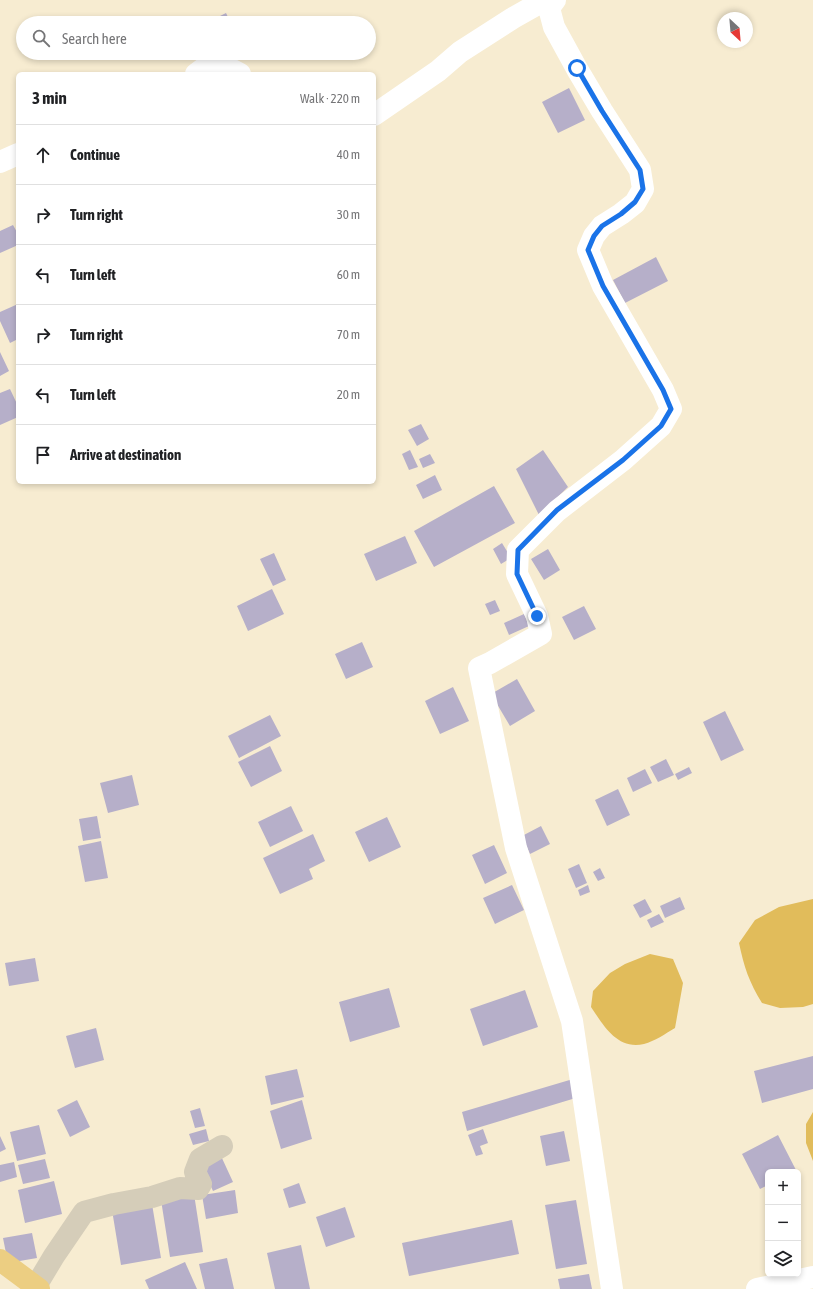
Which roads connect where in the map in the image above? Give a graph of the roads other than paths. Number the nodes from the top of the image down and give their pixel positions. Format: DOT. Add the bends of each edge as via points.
graph roads {
  1 [pos="545,0"];
  2 [pos="555,0"];
  3 [pos="199,72"];
  4 [pos="236,72"];
  5 [pos="376,114"];
  6 [pos="16,155"];
  7 [pos="0,162"];
  8 [pos="222,1146"];
  9 [pos="0,1260"];
  10 [pos="813,1277"];
  11 [pos="38,1288"];
  12 [pos="612,1289"];
  13 [pos="756,1289"];
  1 -- 5 [label="street" via="460,52 438,71"];
  2 -- 12 [label="street" via="549,8 554,27 602,111 640,170 643,189 635,202 602,226 588,250 603,286 663,390 671,409 661,426 623,460 557,510 518,550 517,574 537,616 541,634 490,664 478,668 516,848 572,1021"];
  3 -- 4 [label="street" via="208,65 225,66"];
  6 -- 7 [label="street"];
  8 -- 11 [label="street" via="200,1159 195,1172 201,1184 198,1189 180,1188 84,1212 54,1256"];
  9 -- 11 [label="highway"];
  10 -- 13 [label="street"];
}
